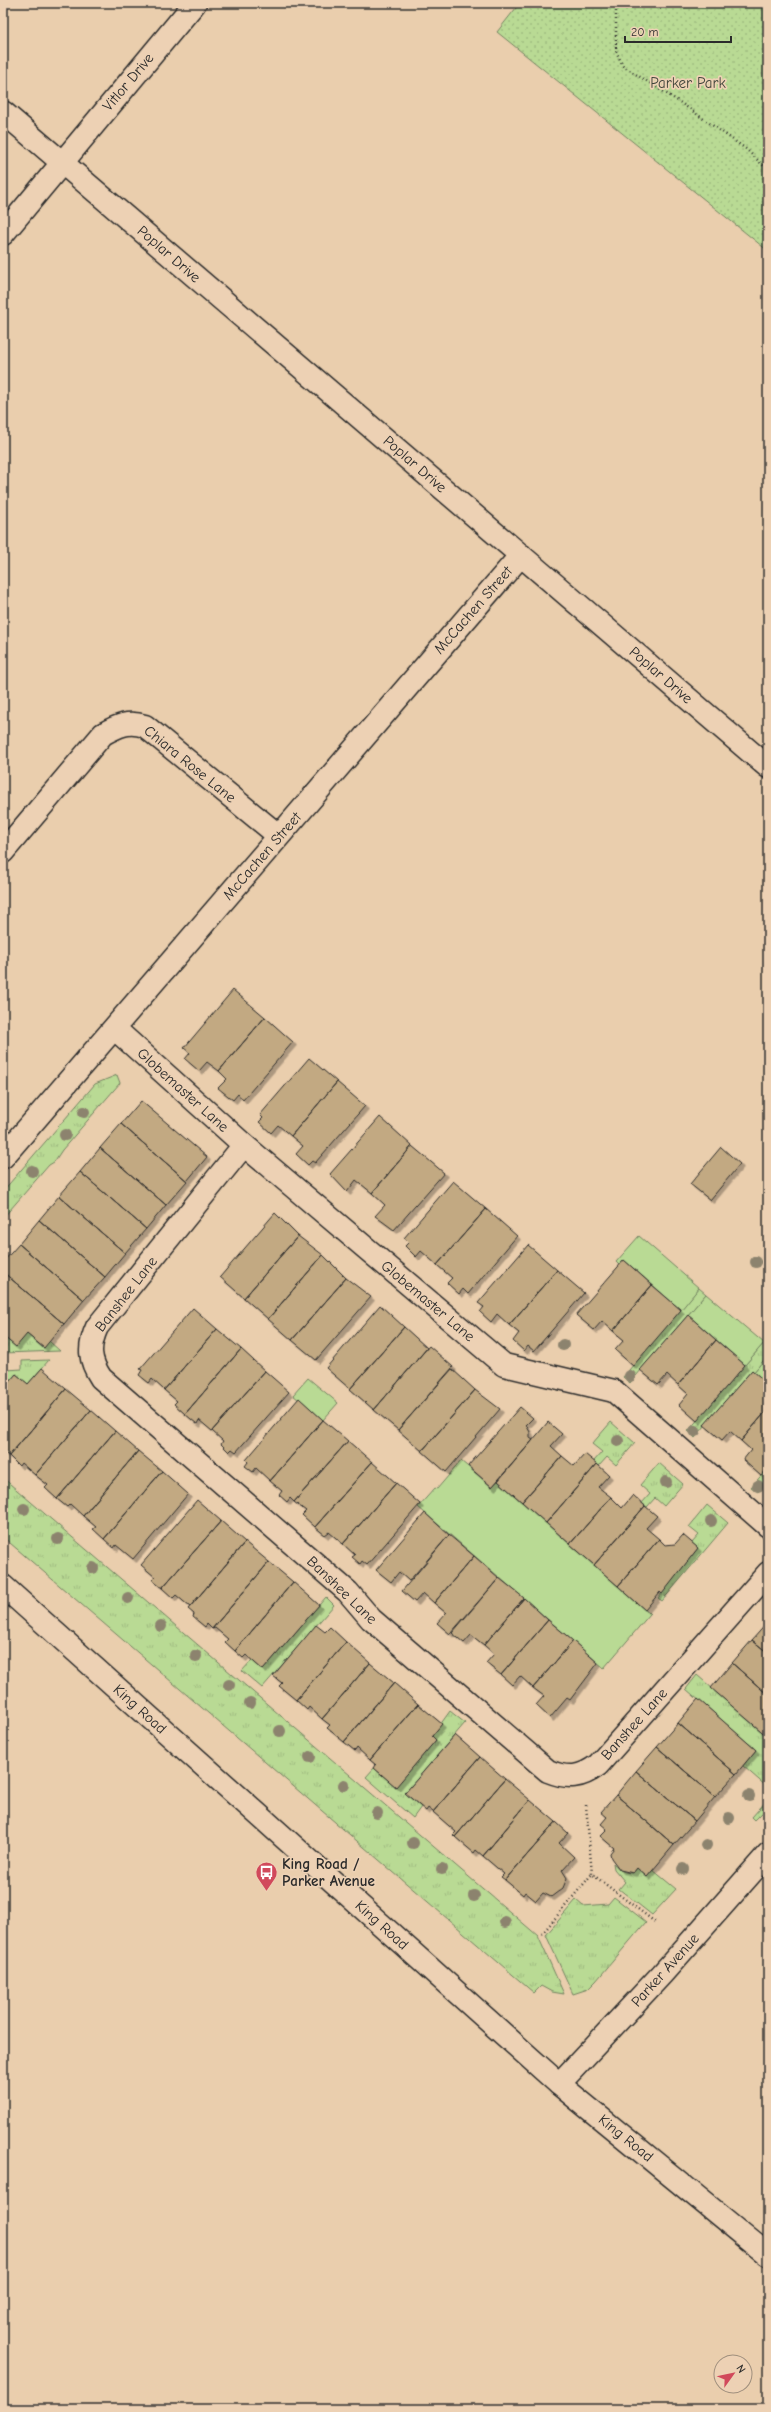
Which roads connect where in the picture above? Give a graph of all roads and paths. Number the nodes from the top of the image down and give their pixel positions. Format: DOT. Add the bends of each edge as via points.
graph roads {
  1 [pos="195,3"];
  2 [pos="616,3"];
  3 [pos="3,112"];
  4 [pos="62,162"];
  5 [pos="768,170"];
  6 [pos="3,234"];
  7 [pos="521,555"];
  8 [pos="768,767"];
  9 [pos="279,836"];
  10 [pos="3,852"];
  11 [pos="114,1028"];
  12 [pos="244,1145"];
  13 [pos="3,1157"];
  14 [pos="768,1526"];
  15 [pos="768,1573"];
  16 [pos="3,1586"];
  17 [pos="585,1800"];
  18 [pos="768,1854"];
  19 [pos="592,1874"];
  20 [pos="656,1922"];
  21 [pos="542,1934"];
  22 [pos="559,2084"];
  23 [pos="768,2255"];
  1 -- 4 [label="street, Vitlor Drive"];
  2 -- 5 [label="path" via="616,51 623,66 746,149"];
  3 -- 4 [label="street, Poplar Drive"];
  4 -- 6 [label="street, Vitlor Drive"];
  4 -- 7 [label="street, Poplar Drive"];
  7 -- 8 [label="street, Poplar Drive"];
  7 -- 9 [label="street, McCachen Street"];
  9 -- 10 [label="street, Chiara Rose Lane" via="145,726 133,722 121,724 103,734"];
  9 -- 11 [label="street, McCachen Street"];
  11 -- 12 [label="street, Globemaster Lane"];
  11 -- 13 [label="street, McCachen Street"];
  12 -- 14 [label="street, Globemaster Lane" via="504,1365 614,1391"];
  12 -- 15 [label="street, Banshee Lane" via="97,1327 91,1341 90,1355 93,1366 101,1378 348,1592 371,1619 548,1771 562,1777 576,1777 586,1774 598,1765"];
  16 -- 22 [label="street, King Road"];
  17 -- 19 [label="path"];
  18 -- 22 [label="street, Parker Avenue" via="662,1974"];
  19 -- 20 [label="path"];
  19 -- 21 [label="path"];
  22 -- 23 [label="street, King Road"];
}
